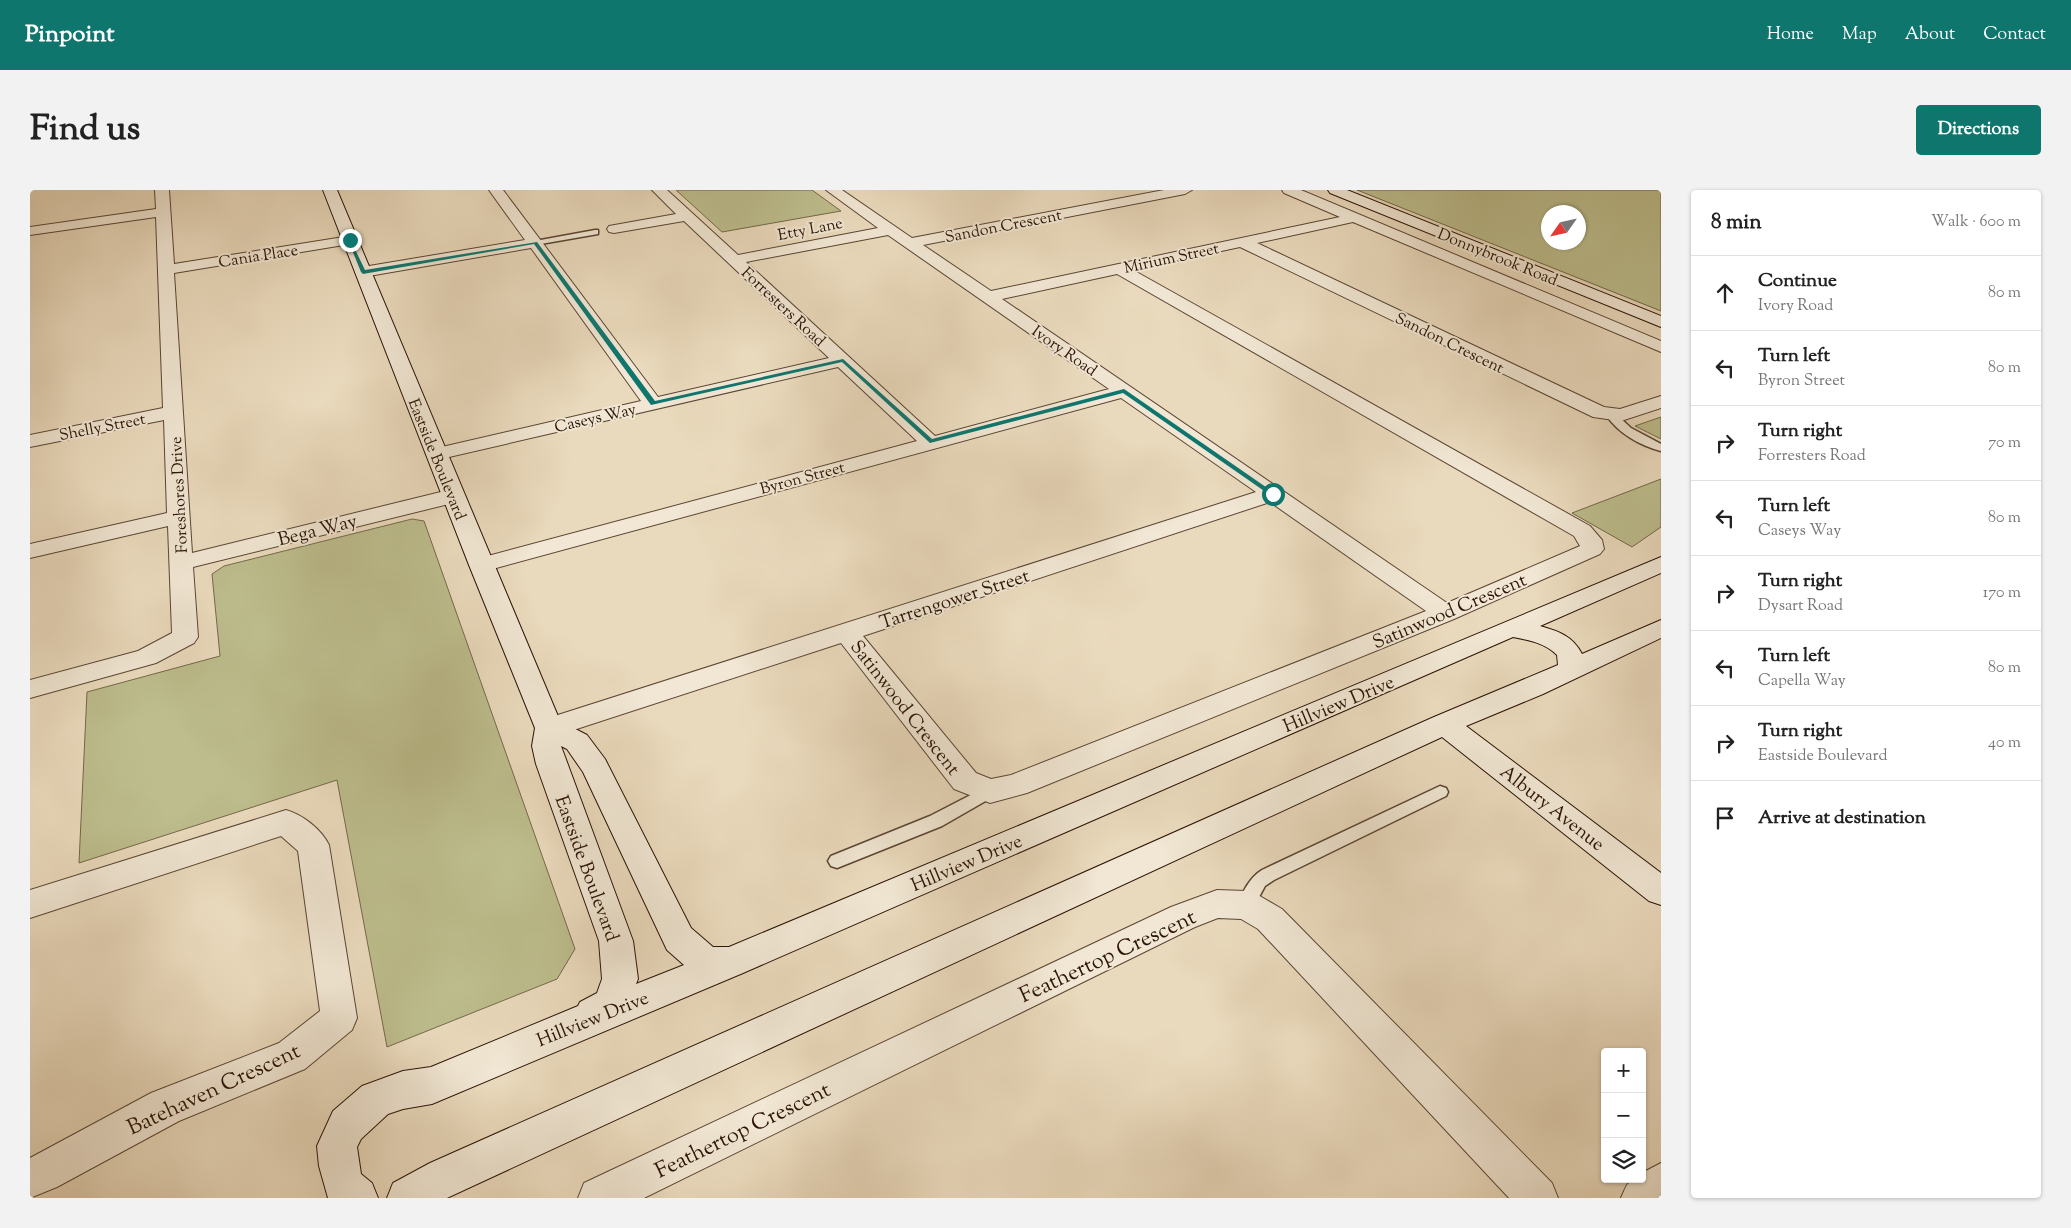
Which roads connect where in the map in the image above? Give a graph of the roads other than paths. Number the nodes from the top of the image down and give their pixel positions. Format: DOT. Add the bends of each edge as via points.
graph roads {
  1 [pos="162,190"];
  2 [pos="330,190"];
  3 [pos="496,190"];
  4 [pos="659,190"];
  5 [pos="837,190"];
  6 [pos="1185,190"];
  7 [pos="1289,190"];
  8 [pos="1335,190"];
  9 [pos="163,212"];
  10 [pos="687,216"];
  11 [pos="1353,218"];
  12 [pos="614,229"];
  13 [pos="891,230"];
  14 [pos="30,231"];
  15 [pos="595,232"];
  16 [pos="350,240"];
  17 [pos="1242,242"];
  18 [pos="536,243"];
  19 [pos="910,243"];
  20 [pos="734,260"];
  21 [pos="1118,268"];
  22 [pos="166,270"];
  23 [pos="363,272"];
  24 [pos="988,297"];
  25 [pos="1661,322"];
  26 [pos="1661,347"];
  27 [pos="843,360"];
  28 [pos="1124,391"];
  29 [pos="1661,402"];
  30 [pos="653,403"];
  31 [pos="173,412"];
  32 [pos="1612,416"];
  33 [pos="30,441"];
  34 [pos="930,442"];
  35 [pos="1661,448"];
  36 [pos="436,454"];
  37 [pos="1273,494"];
  38 [pos="453,496"];
  39 [pos="179,517"];
  40 [pos="30,551"];
  41 [pos="181,563"];
  42 [pos="1661,564"];
  43 [pos="481,565"];
  44 [pos="1445,613"];
  45 [pos="1661,628"];
  46 [pos="1513,629"];
  47 [pos="847,633"];
  48 [pos="1571,669"];
  49 [pos="30,688"];
  50 [pos="1453,720"];
  51 [pos="549,728"];
  52 [pos="990,791"];
  53 [pos="1440,792"];
  54 [pos="838,861"];
  55 [pos="1661,867"];
  56 [pos="1661,891"];
  57 [pos="30,904"];
  58 [pos="1246,905"];
  59 [pos="731,962"];
  60 [pos="579,1023"];
  61 [pos="30,1178"];
  62 [pos="1661,1184"];
  63 [pos="357,1198"];
  64 [pos="408,1198"];
  65 [pos="599,1198"];
  66 [pos="1537,1198"];
  67 [pos="1642,1198"];
  1 -- 9 [label="street, Foreshores Drive"];
  2 -- 16 [label="street, Eastside Boulevard"];
  3 -- 18 [label="street"];
  4 -- 10 [label="street, Forresters Road"];
  5 -- 13 [label="street, Ivory Road"];
  6 -- 19 [label="street, Sandon Crescent"];
  7 -- 11 [label="street"];
  8 -- 25 [label="street, Donnybrook Road"];
  9 -- 14 [label="street"];
  9 -- 22 [label="street, Foreshores Drive"];
  10 -- 12 [label="street"];
  10 -- 20 [label="street, Forresters Road"];
  11 -- 17 [label="street, Mirium Street"];
  11 -- 26 [label="street"];
  13 -- 19 [label="street, Ivory Road"];
  13 -- 20 [label="street, Etty Lane"];
  15 -- 18 [label="lane"];
  16 -- 22 [label="street, Cania Place"];
  16 -- 23 [label="street, Eastside Boulevard"];
  17 -- 21 [label="street, Mirium Street"];
  17 -- 32 [label="street, Sandon Crescent" via="1590,409"];
  18 -- 23 [label="street"];
  18 -- 30 [label="street"];
  19 -- 24 [label="street, Ivory Road"];
  20 -- 27 [label="street, Forresters Road"];
  21 -- 24 [label="street, Mirium Street"];
  21 -- 44 [label="street, Satinwood Crescent" via="1582,531 1590,540 1592,549"];
  22 -- 31 [label="street, Foreshores Drive"];
  23 -- 36 [label="street, Eastside Boulevard"];
  24 -- 28 [label="street, Ivory Road"];
  27 -- 30 [label="street, Caseys Way"];
  27 -- 34 [label="street, Forresters Road"];
  28 -- 34 [label="street, Byron Street"];
  28 -- 37 [label="street, Ivory Road"];
  29 -- 32 [label="street"];
  30 -- 36 [label="street, Caseys Way"];
  31 -- 33 [label="street, Shelly Street"];
  31 -- 39 [label="street, Foreshores Drive"];
  32 -- 35 [label="lane" via="1617,424"];
  34 -- 43 [label="street, Byron Street"];
  36 -- 38 [label="street, Eastside Boulevard"];
  37 -- 44 [label="street, Ivory Road"];
  37 -- 47 [label="street, Tarrengower Street"];
  38 -- 41 [label="street, Bega Way"];
  38 -- 43 [label="street, Eastside Boulevard"];
  39 -- 40 [label="street"];
  39 -- 41 [label="street, Foreshores Drive"];
  41 -- 49 [label="street, Foreshores Drive" via="185,637 146,657"];
  42 -- 46 [label="street, Hillview Drive"];
  43 -- 51 [label="street, Eastside Boulevard"];
  44 -- 52 [label="street, Satinwood Crescent" via="1016,785"];
  45 -- 48 [label="street"];
  46 -- 48 [label="street" via="1544,635 1563,646 1571,656"];
  46 -- 59 [label="street, Hillview Drive"];
  47 -- 51 [label="street, Tarrengower Street"];
  47 -- 52 [label="street, Satinwood Crescent" via="965,781"];
  48 -- 50 [label="street"];
  50 -- 55 [label="street, Albury Avenue"];
  50 -- 56 [label="street, Albury Avenue"];
  50 -- 64 [label="street" via="444,1176"];
  51 -- 59 [label="street" via="577,742 595,767 680,939 706,962"];
  51 -- 60 [label="street, Eastside Boulevard" via="546,746 551,764 616,941 620,979 610,1004"];
  52 -- 54 [label="lane" via="936,821"];
  53 -- 58 [label="lane" via="1268,875 1259,881"];
  57 -- 61 [label="street, Batehaven Crescent" via="286,822 313,845 340,1018 292,1056 165,1106"];
  58 -- 65 [label="street, Feathertop Crescent" via="1217,904 1183,917"];
  58 -- 66 [label="street, Feathertop Crescent" via="1270,919 1304,953"];
  59 -- 60 [label="street, Hillview Drive"];
  60 -- 63 [label="street, Hillview Drive" via="432,1085 403,1090 376,1100 360,1111 347,1125 337,1146 344,1186"];
  62 -- 67 [label="street"];
}
